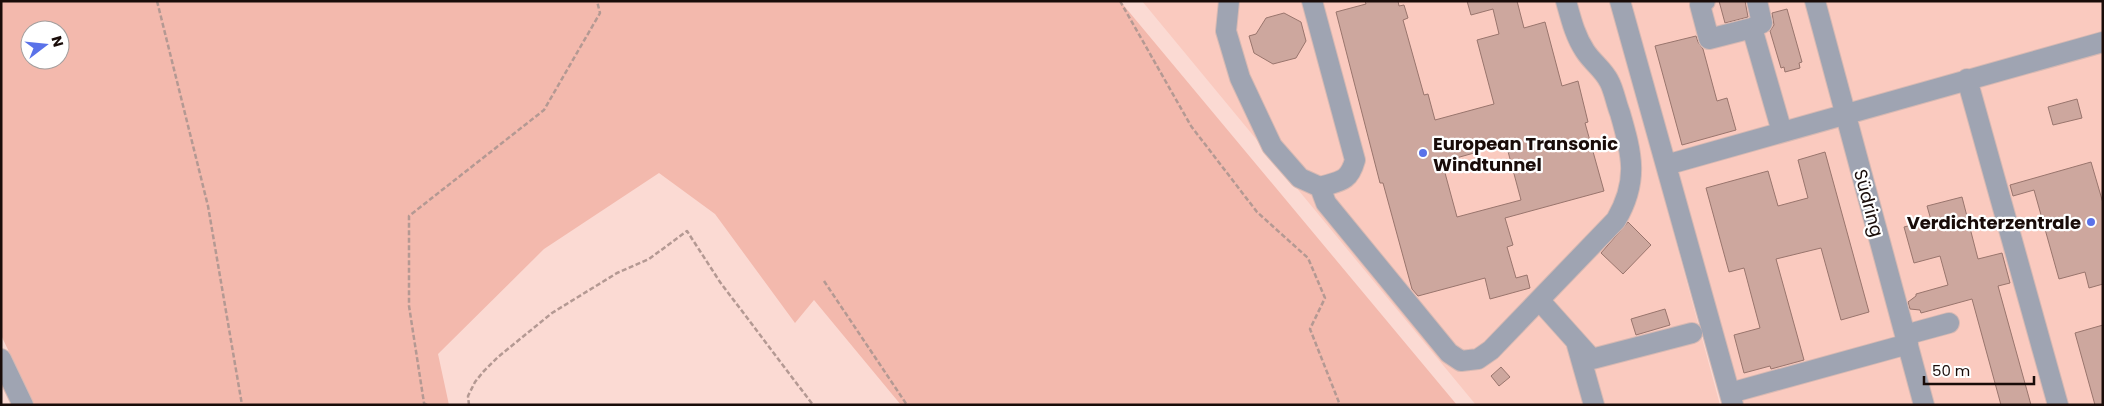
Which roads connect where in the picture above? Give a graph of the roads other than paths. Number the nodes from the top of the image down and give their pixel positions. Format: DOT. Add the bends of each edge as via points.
graph roads {
  1 [pos="1229,1"];
  2 [pos="1312,1"];
  3 [pos="1566,1"];
  4 [pos="1620,1"];
  5 [pos="1705,1"];
  6 [pos="1756,1"];
  7 [pos="1814,1"];
  8 [pos="1752,28"];
  9 [pos="2103,42"];
  10 [pos="1967,79"];
  11 [pos="1845,113"];
  12 [pos="1782,132"];
  13 [pos="1666,165"];
  14 [pos="1320,187"];
  15 [pos="1540,301"];
  16 [pos="1949,323"];
  17 [pos="1692,333"];
  18 [pos="1906,339"];
  19 [pos="1577,344"];
  20 [pos="1,359"];
  21 [pos="1731,399"];
  22 [pos="23,405"];
  23 [pos="1594,405"];
  24 [pos="1924,405"];
  25 [pos="2058,405"];
  1 -- 14 [label="lane" via="1226,31 1240,78 1272,146 1300,178"];
  2 -- 14 [label="lane" via="1355,160 1351,172 1341,181"];
  3 -- 15 [label="lane" via="1575,33 1586,53 1610,82 1632,157 1632,176 1628,196 1616,220"];
  4 -- 13 [label="lane"];
  5 -- 8 [label="lane" via="1700,5 1709,39"];
  6 -- 8 [label="lane" via="1762,23"];
  7 -- 11 [label="lane, Südring"];
  8 -- 12 [label="lane"];
  9 -- 10 [label="lane"];
  10 -- 11 [label="lane"];
  10 -- 25 [label="lane"];
  11 -- 12 [label="lane"];
  11 -- 18 [label="lane, Südring"];
  12 -- 13 [label="lane"];
  13 -- 21 [label="lane"];
  14 -- 15 [label="lane" via="1326,203 1343,225 1438,340 1461,361 1478,359 1491,350"];
  15 -- 19 [label="lane"];
  16 -- 18 [label="lane"];
  17 -- 19 [label="lane" via="1592,358"];
  18 -- 21 [label="lane"];
  18 -- 24 [label="lane, Südring"];
  19 -- 23 [label="lane"];
  20 -- 22 [label="lane"];
}
